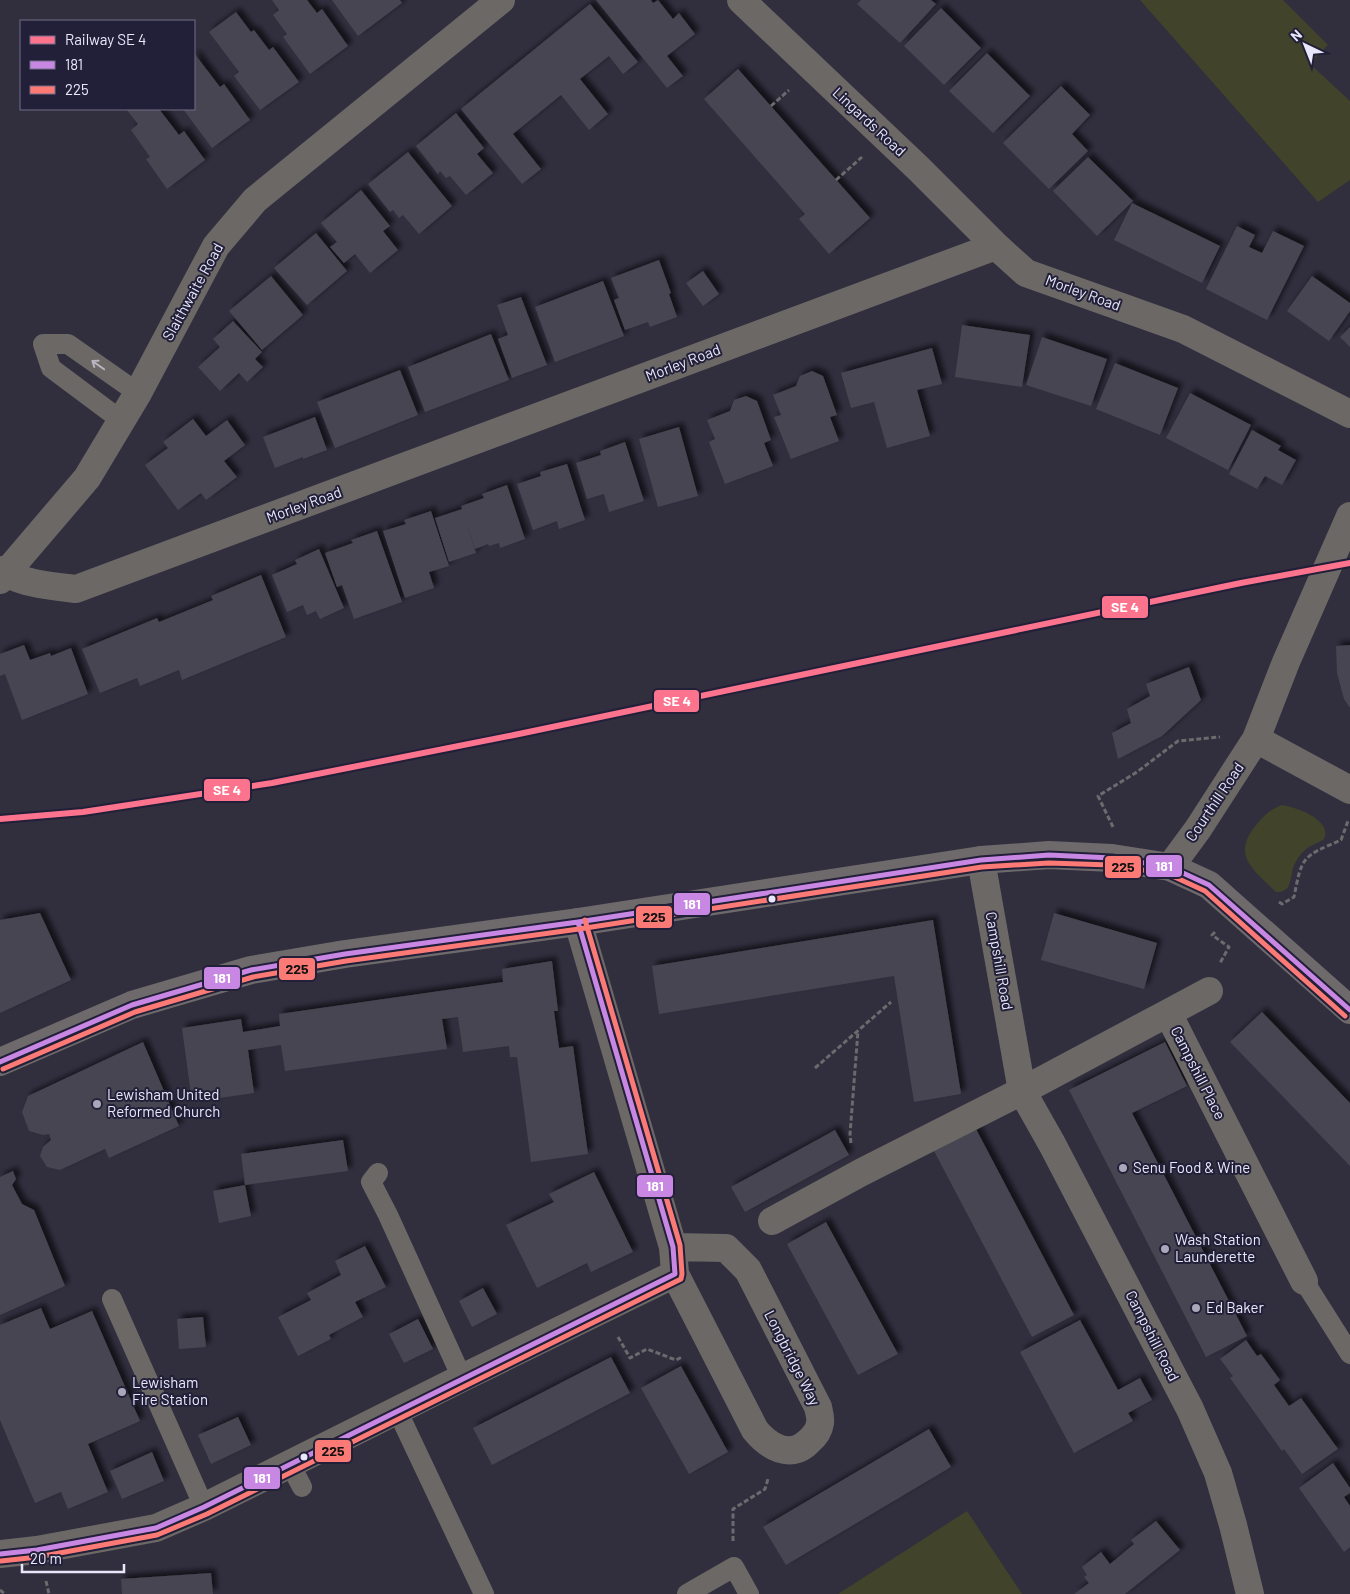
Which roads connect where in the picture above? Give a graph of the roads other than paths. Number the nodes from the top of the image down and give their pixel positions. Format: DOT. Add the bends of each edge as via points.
graph roads {
  1 [pos="501,0"];
  2 [pos="741,0"];
  3 [pos="996,246"];
  4 [pos="138,393"];
  5 [pos="1350,414"];
  6 [pos="122,421"];
  7 [pos="1350,516"];
  8 [pos="2,575"];
  9 [pos="1257,737"];
  10 [pos="1350,790"];
  11 [pos="981,860"];
  12 [pos="1170,867"];
  13 [pos="578,922"];
  14 [pos="1209,991"];
  15 [pos="1350,1010"];
  16 [pos="1168,1013"];
  17 [pos="0,1062"];
  18 [pos="1022,1091"];
  19 [pos="378,1173"];
  20 [pos="772,1221"];
  21 [pos="673,1247"];
  22 [pos="675,1274"];
  23 [pos="1304,1281"];
  24 [pos="112,1299"];
  25 [pos="1350,1354"];
  26 [pos="462,1378"];
  27 [pos="397,1410"];
  28 [pos="204,1507"];
  29 [pos="0,1554"];
  30 [pos="484,1594"];
  31 [pos="687,1594"];
  32 [pos="750,1594"];
  33 [pos="1250,1594"];
  1 -- 4 [label="street, Slaithwaite Road" via="255,200 216,246"];
  2 -- 3 [label="street, Lingards Road"];
  3 -- 5 [label="street, Morley Road" via="1026,273 1183,329"];
  3 -- 8 [label="street, Morley Road" via="76,589 40,585"];
  4 -- 6 [label="street, Slaithwaite Road"];
  4 -- 6 [label="lane, one-way" via="68,344 43,344 51,368"];
  6 -- 8 [label="street, Slaithwaite Road" via="87,478"];
  7 -- 9 [label="street, Courthill Road"];
  9 -- 10 [label="street"];
  9 -- 12 [label="street, Courthill Road"];
  11 -- 12 [label="street" via="1048,855 1112,858"];
  11 -- 13 [label="street"];
  11 -- 18 [label="street, Campshill Road"];
  12 -- 15 [label="street" via="1209,885"];
  13 -- 17 [label="street" via="251,970 132,1005"];
  13 -- 21 [label="street"];
  14 -- 16 [label="street"];
  16 -- 18 [label="street, Campshill Place"];
  16 -- 23 [label="street, Campshill Place"];
  18 -- 20 [label="street"];
  18 -- 33 [label="street, Campshill Road" via="1190,1409 1218,1473"];
  19 -- 26 [label="lane" via="371,1182"];
  21 -- 22 [label="street"];
  21 -- 22 [label="street, Longbridge Way" via="726,1248 748,1270 818,1407 820,1422 815,1436 805,1445 791,1451 778,1449 764,1441 755,1430"];
  22 -- 26 [label="street"];
  23 -- 25 [label="lane"];
  24 -- 28 [label="lane"];
  26 -- 27 [label="street"];
  27 -- 28 [label="street" via="296,1476"];
  27 -- 30 [label="lane"];
  28 -- 29 [label="street" via="156,1528"];
  31 -- 32 [label="lane" via="734,1567"];
}
